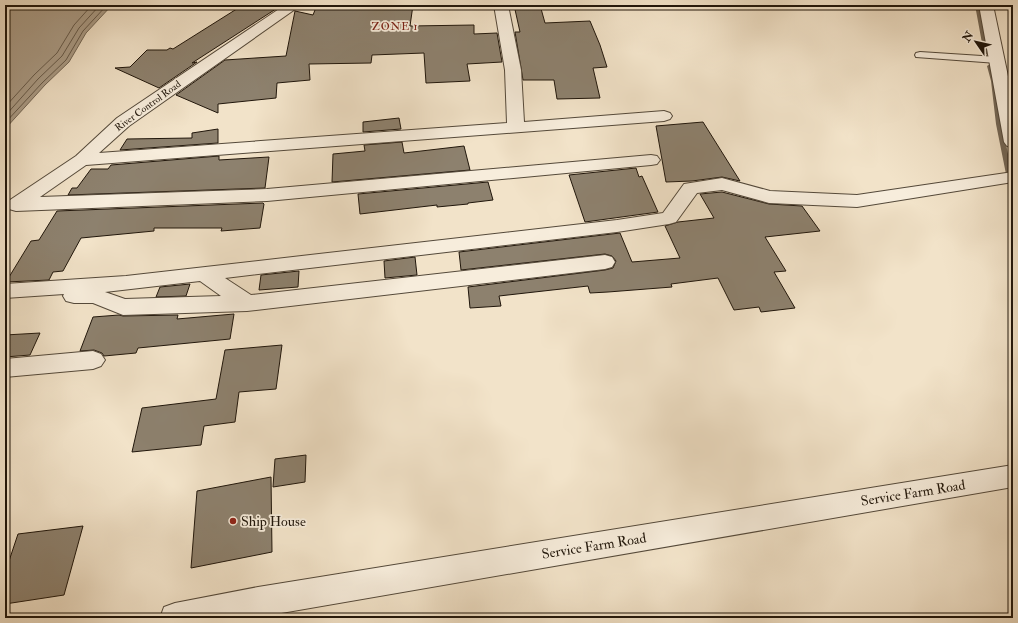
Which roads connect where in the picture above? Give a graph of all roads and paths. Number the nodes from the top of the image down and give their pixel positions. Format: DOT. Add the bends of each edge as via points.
graph roads {
  1 [pos="294,5"];
  2 [pos="502,5"];
  3 [pos="986,5"];
  4 [pos="920,55"];
  5 [pos="997,60"];
  6 [pos="664,116"];
  7 [pos="516,128"];
  8 [pos="1013,142"];
  9 [pos="82,160"];
  10 [pos="651,160"];
  11 [pos="1013,177"];
  12 [pos="11,208"];
  13 [pos="605,262"];
  14 [pos="202,273"];
  15 [pos="5,291"];
  16 [pos="5,302"];
  17 [pos="247,303"];
  18 [pos="93,360"];
  19 [pos="5,368"];
  20 [pos="1013,476"];
  21 [pos="256,610"];
  22 [pos="175,618"];
  1 -- 9 [label="street, River Control Road" via="123,122"];
  2 -- 7 [label="street" via="513,70"];
  3 -- 5 [label="street"];
  4 -- 5 [label="lane"];
  5 -- 8 [label="street"];
  6 -- 7 [label="street"];
  7 -- 9 [label="street"];
  9 -- 12 [label="street, River Control Road"];
  10 -- 12 [label="street" via="267,195"];
  11 -- 14 [label="street" via="857,200 769,197 722,184 691,188 669,218"];
  13 -- 17 [label="street"];
  14 -- 15 [label="street" via="126,283"];
  14 -- 17 [label="street"];
  16 -- 17 [label="street" via="64,296 95,296 124,307"];
  18 -- 19 [label="street"];
  20 -- 21 [label="street, Service Farm Road"];
  21 -- 22 [label="street, Service Farm Road"];
}
